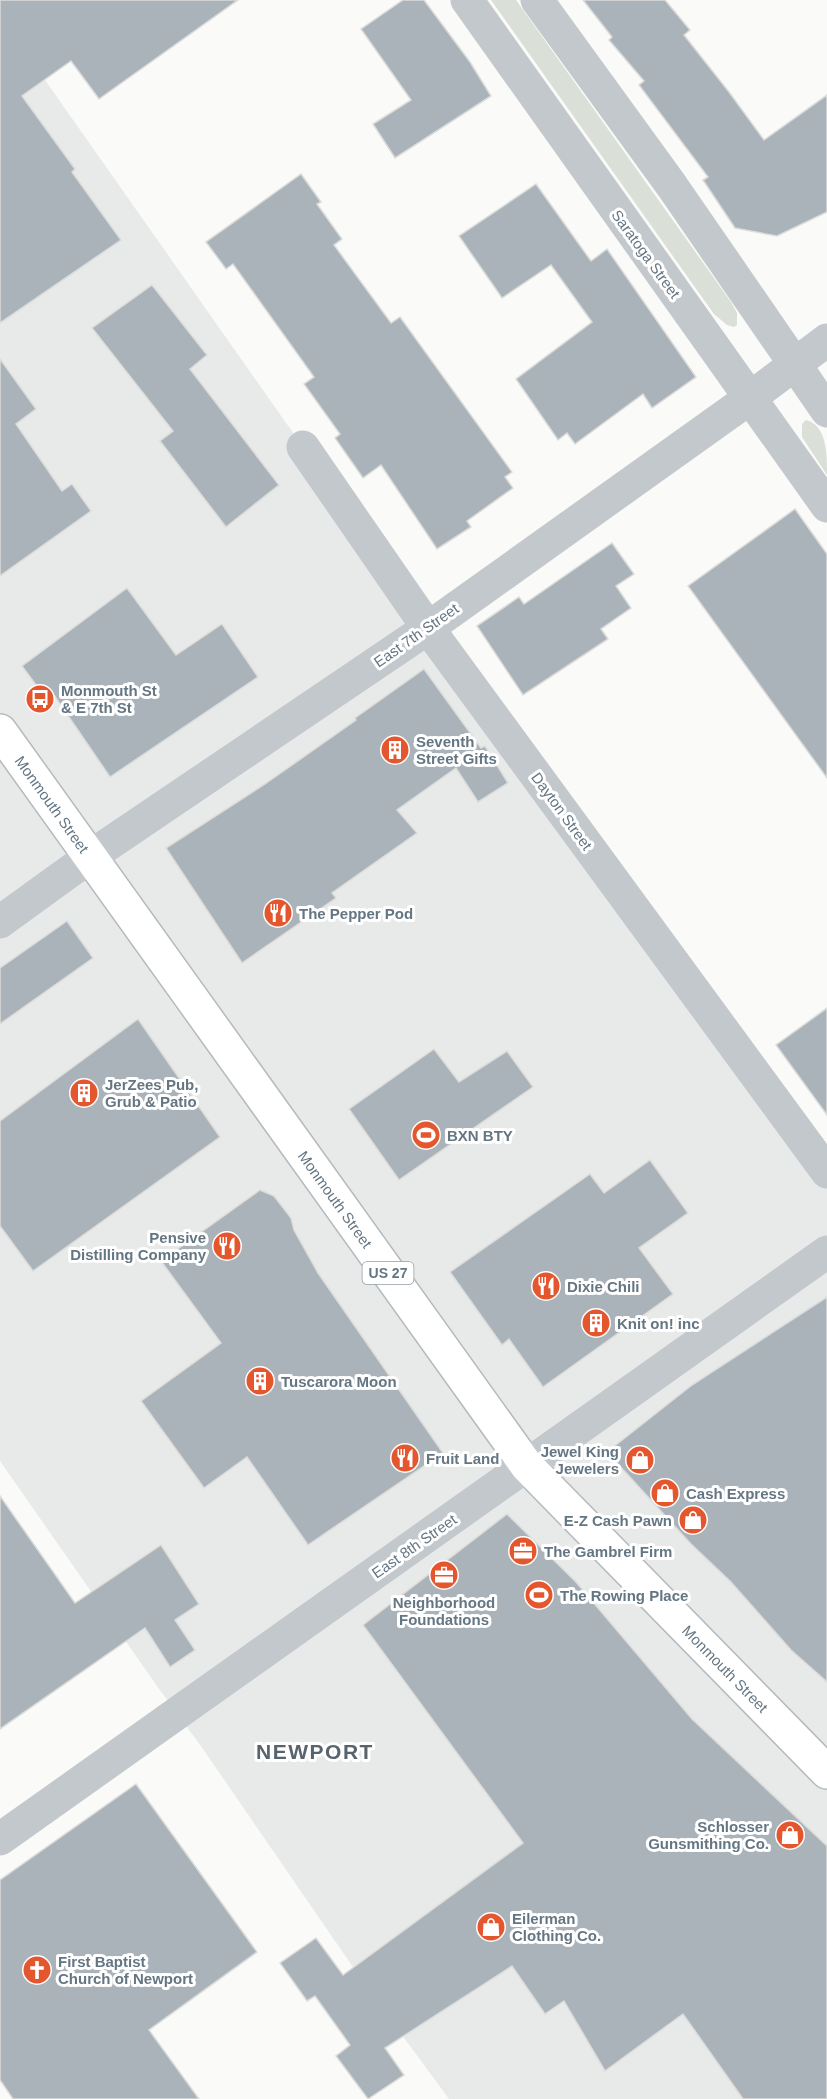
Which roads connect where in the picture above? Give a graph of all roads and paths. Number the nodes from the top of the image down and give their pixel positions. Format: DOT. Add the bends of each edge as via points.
graph roads {
  1 [pos="467,0"];
  2 [pos="537,0"];
  3 [pos="827,340"];
  4 [pos="795,363"];
  5 [pos="750,398"];
  6 [pos="827,411"];
  7 [pos="303,447"];
  8 [pos="827,506"];
  9 [pos="428,628"];
  10 [pos="0,731"];
  11 [pos="91,856"];
  12 [pos="0,922"];
  13 [pos="827,1172"];
  14 [pos="827,1252"];
  15 [pos="527,1466"];
  16 [pos="827,1772"];
  17 [pos="0,1839"];
  1 -- 5 [label="street, Saratoga Street"];
  2 -- 4 [label="street"];
  3 -- 4 [label="street, East 7th Street"];
  4 -- 5 [label="street, East 7th Street"];
  4 -- 6 [label="street"];
  5 -- 8 [label="street, Saratoga Street"];
  5 -- 9 [label="street, East 7th Street"];
  7 -- 9 [label="street, Dayton Street"];
  9 -- 11 [label="street, East 7th Street"];
  9 -- 13 [label="street, Dayton Street"];
  10 -- 11 [label="main road, Monmouth Street / US 27"];
  11 -- 12 [label="street, East 7th Street"];
  11 -- 15 [label="main road, Monmouth Street / US 27"];
  14 -- 15 [label="street, East 8th Street"];
  15 -- 16 [label="main road, Monmouth Street / US 27"];
  15 -- 17 [label="street, East 8th Street"];
}
